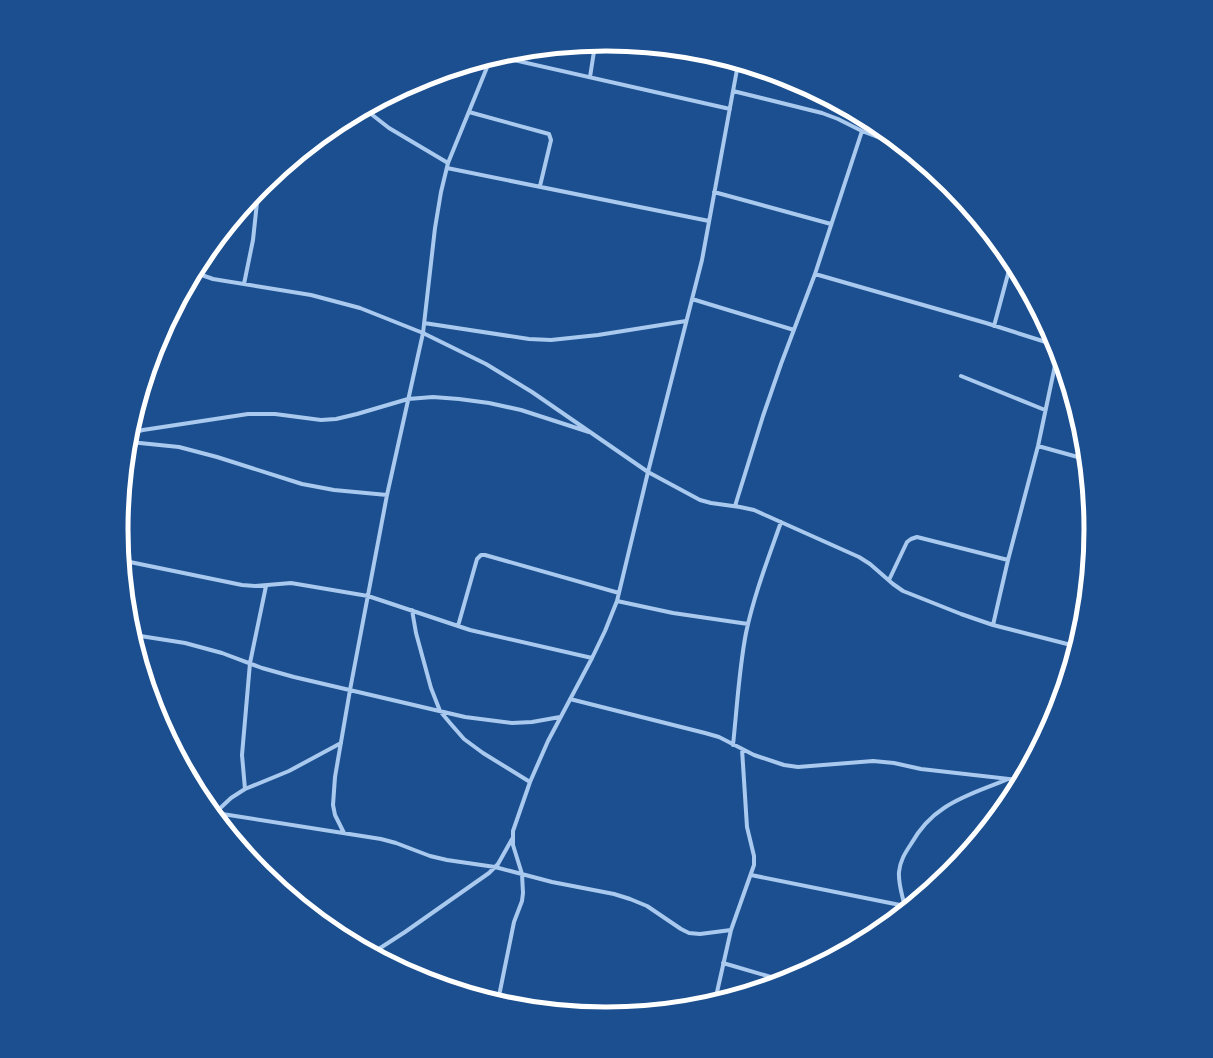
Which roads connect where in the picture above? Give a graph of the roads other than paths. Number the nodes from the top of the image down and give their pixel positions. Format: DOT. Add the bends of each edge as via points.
graph roads {
  1 [pos="594,51"];
  2 [pos="513,60"];
  3 [pos="488,66"];
  4 [pos="737,69"];
  5 [pos="590,77"];
  6 [pos="733,91"];
  7 [pos="730,109"];
  8 [pos="469,112"];
  9 [pos="371,114"];
  10 [pos="862,131"];
  11 [pos="880,138"];
  12 [pos="448,165"];
  13 [pos="540,186"];
  14 [pos="714,192"];
  15 [pos="257,204"];
  16 [pos="709,221"];
  17 [pos="831,224"];
  18 [pos="1008,270"];
  19 [pos="815,274"];
  20 [pos="201,276"];
  21 [pos="244,284"];
  22 [pos="692,299"];
  23 [pos="686,321"];
  24 [pos="424,323"];
  25 [pos="994,326"];
  26 [pos="794,330"];
  27 [pos="423,333"];
  28 [pos="1046,342"];
  29 [pos="1055,365"];
  30 [pos="962,376"];
  31 [pos="408,399"];
  32 [pos="1045,410"];
  33 [pos="139,431"];
  34 [pos="594,434"];
  35 [pos="137,443"];
  36 [pos="1038,446"];
  37 [pos="1078,457"];
  38 [pos="648,472"];
  39 [pos="387,495"];
  40 [pos="736,506"];
  41 [pos="781,522"];
  42 [pos="1008,560"];
  43 [pos="130,562"];
  44 [pos="889,580"];
  45 [pos="266,586"];
  46 [pos="619,594"];
  47 [pos="368,596"];
  48 [pos="617,601"];
  49 [pos="412,610"];
  50 [pos="748,624"];
  51 [pos="993,625"];
  52 [pos="458,626"];
  53 [pos="141,636"];
  54 [pos="1070,644"];
  55 [pos="592,658"];
  56 [pos="250,663"];
  57 [pos="350,690"];
  58 [pos="570,699"];
  59 [pos="440,711"];
  60 [pos="560,717"];
  61 [pos="341,743"];
  62 [pos="733,745"];
  63 [pos="742,749"];
  64 [pos="1009,779"];
  65 [pos="1013,779"];
  66 [pos="530,782"];
  67 [pos="245,789"];
  68 [pos="219,810"];
  69 [pos="223,814"];
  70 [pos="344,833"];
  71 [pos="512,839"];
  72 [pos="495,867"];
  73 [pos="522,874"];
  74 [pos="751,875"];
  75 [pos="904,902"];
  76 [pos="900,906"];
  77 [pos="731,930"];
  78 [pos="379,949"];
  79 [pos="723,963"];
  80 [pos="772,977"];
  81 [pos="716,994"];
  82 [pos="499,995"];
  1 -- 5 [label="street"];
  2 -- 5 [label="street"];
  3 -- 8 [label="street"];
  4 -- 6 [label="street"];
  5 -- 7 [label="street"];
  6 -- 7 [label="street"];
  6 -- 10 [label="street" via="822,113"];
  7 -- 14 [label="street"];
  8 -- 12 [label="street"];
  8 -- 13 [label="street" via="549,134 551,140"];
  9 -- 12 [label="street"];
  10 -- 11 [label="street"];
  10 -- 17 [label="street"];
  12 -- 13 [label="street"];
  12 -- 24 [label="street" via="435,228"];
  13 -- 16 [label="street"];
  14 -- 16 [label="street"];
  14 -- 17 [label="street"];
  15 -- 21 [label="street"];
  16 -- 22 [label="street"];
  17 -- 19 [label="street"];
  18 -- 25 [label="street"];
  19 -- 25 [label="street"];
  19 -- 26 [label="street"];
  20 -- 21 [label="street"];
  21 -- 27 [label="street" via="311,295 353,306"];
  22 -- 23 [label="street"];
  22 -- 26 [label="street"];
  23 -- 24 [label="street" via="551,340"];
  23 -- 38 [label="street"];
  24 -- 27 [label="street"];
  25 -- 28 [label="street"];
  26 -- 40 [label="street" via="763,416"];
  27 -- 31 [label="street"];
  27 -- 34 [label="street" via="486,364"];
  29 -- 32 [label="street"];
  30 -- 32 [label="street"];
  31 -- 33 [label="street" via="336,419 248,414"];
  31 -- 34 [label="street" via="460,399 521,410"];
  31 -- 39 [label="street"];
  32 -- 36 [label="street"];
  34 -- 38 [label="street"];
  35 -- 39 [label="street" via="179,447 302,484"];
  36 -- 37 [label="street"];
  36 -- 42 [label="street"];
  38 -- 40 [label="street" via="700,500"];
  38 -- 46 [label="street"];
  39 -- 47 [label="street"];
  40 -- 41 [label="street" via="754,510"];
  41 -- 44 [label="street" via="860,557"];
  41 -- 50 [label="street" via="761,577"];
  42 -- 44 [label="street" via="917,537 908,542"];
  42 -- 51 [label="street"];
  43 -- 45 [label="street" via="242,585"];
  44 -- 51 [label="street" via="903,590"];
  45 -- 47 [label="street" via="291,583"];
  45 -- 56 [label="street"];
  46 -- 48 [label="street"];
  46 -- 52 [label="street" via="486,554 477,559"];
  47 -- 49 [label="street"];
  47 -- 57 [label="street"];
  48 -- 50 [label="street" via="673,613"];
  48 -- 55 [label="street"];
  49 -- 52 [label="street"];
  49 -- 59 [label="street" via="416,633"];
  50 -- 62 [label="street"];
  51 -- 54 [label="street"];
  52 -- 55 [label="street"];
  53 -- 56 [label="street" via="185,643"];
  55 -- 58 [label="street"];
  56 -- 57 [label="street" via="294,677"];
  56 -- 67 [label="street" via="242,755"];
  57 -- 59 [label="street"];
  57 -- 61 [label="street"];
  58 -- 60 [label="street"];
  58 -- 62 [label="street" via="705,733"];
  59 -- 60 [label="street" via="512,723"];
  59 -- 66 [label="street" via="470,744"];
  60 -- 66 [label="street"];
  61 -- 67 [label="street" via="288,771"];
  61 -- 70 [label="street" via="333,805"];
  62 -- 63 [label="street"];
  63 -- 64 [label="street" via="754,756 798,767 873,761"];
  63 -- 74 [label="street" via="747,827 754,856"];
  64 -- 65 [label="street"];
  64 -- 75 [label="street" via="963,798 944,808 928,821 902,858 899,872"];
  66 -- 71 [label="street"];
  67 -- 68 [label="street"];
  69 -- 70 [label="street"];
  70 -- 72 [label="street" via="381,839 447,860"];
  71 -- 72 [label="street"];
  71 -- 73 [label="street"];
  72 -- 73 [label="street"];
  72 -- 78 [label="street"];
  73 -- 77 [label="street" via="630,898 690,933"];
  73 -- 82 [label="street" via="522,901 514,922"];
  74 -- 76 [label="street"];
  74 -- 77 [label="street"];
  77 -- 79 [label="street"];
  79 -- 80 [label="street"];
  79 -- 81 [label="street"];
}
